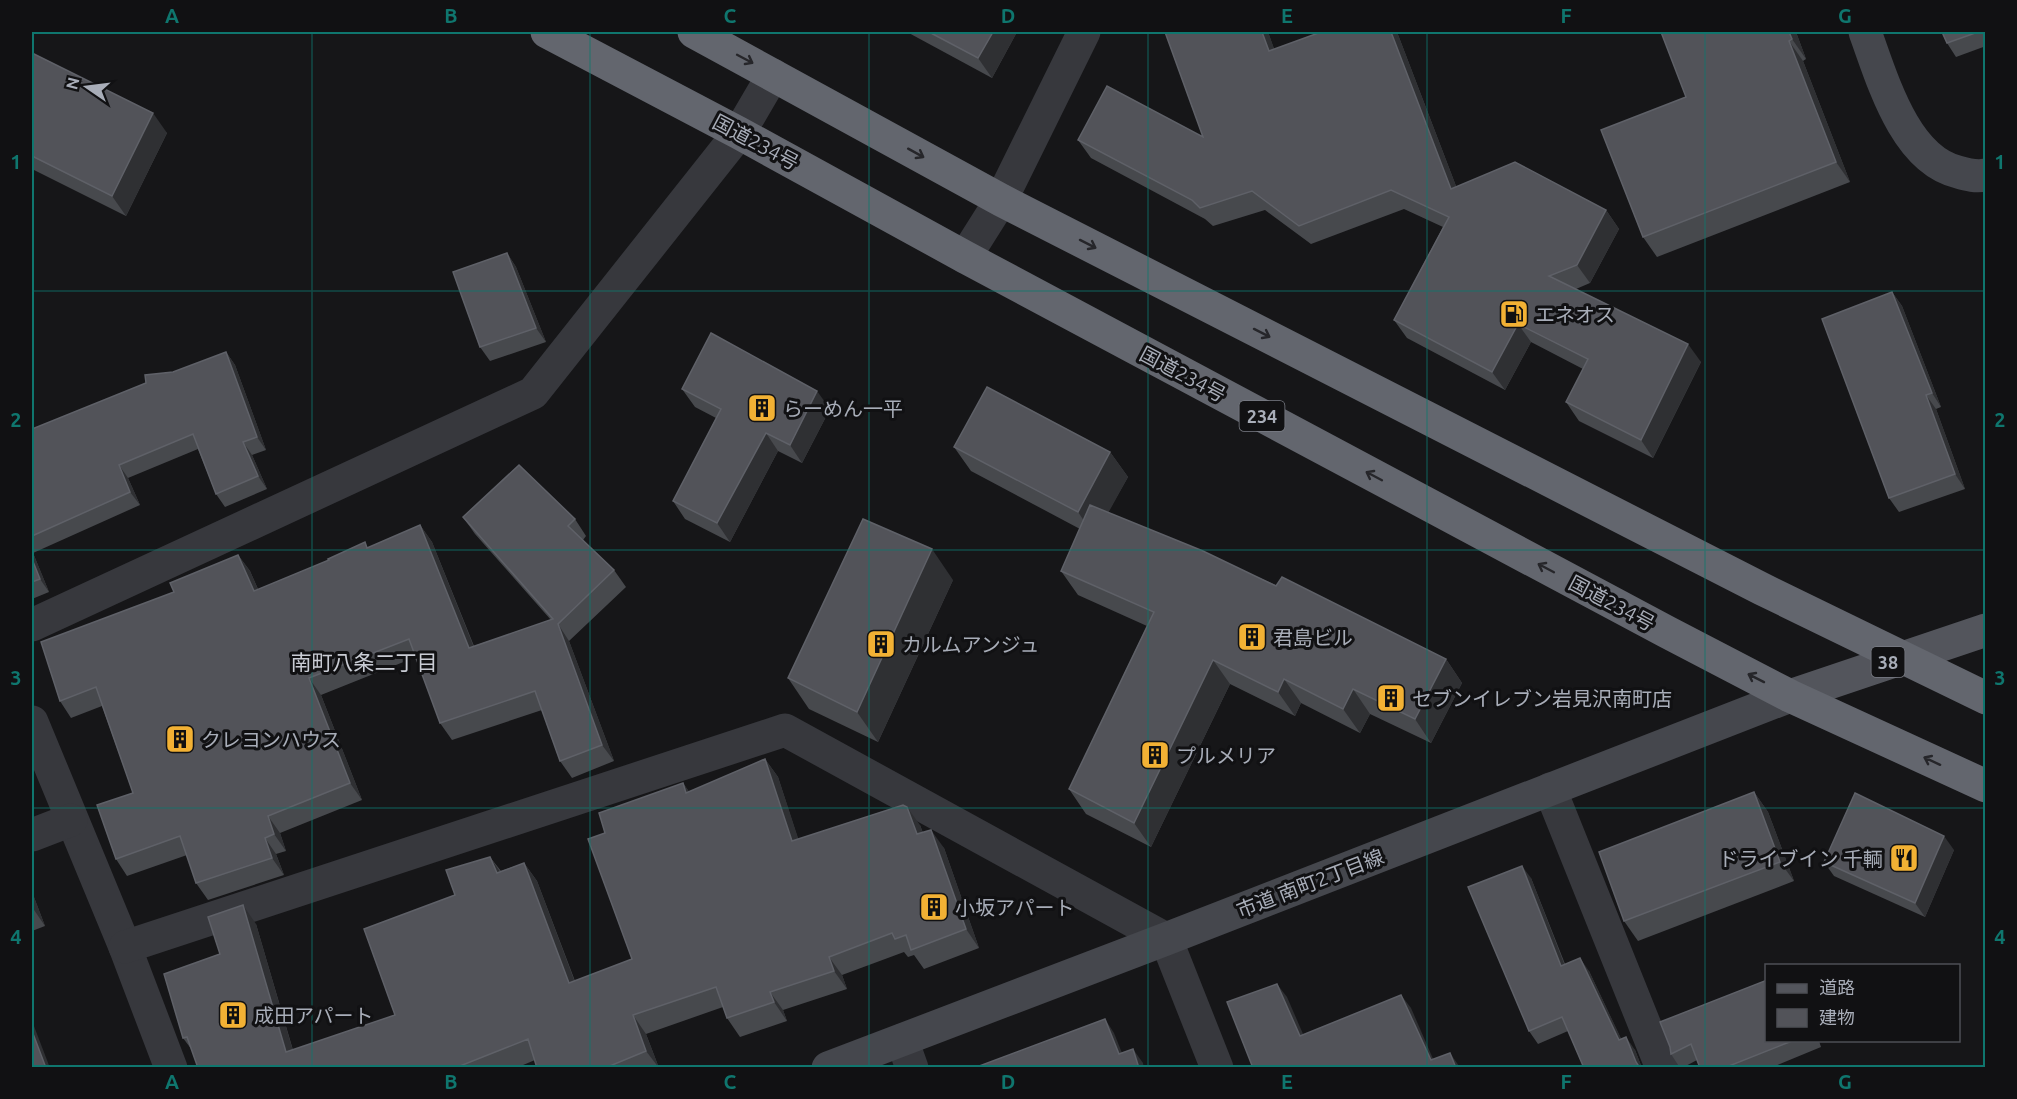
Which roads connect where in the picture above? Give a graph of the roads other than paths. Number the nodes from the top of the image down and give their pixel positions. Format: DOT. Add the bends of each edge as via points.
graph roads {
  1 [pos="547,32"];
  2 [pos="694,32"];
  3 [pos="1084,32"];
  4 [pos="1865,32"];
  5 [pos="773,75"];
  6 [pos="739,133"];
  7 [pos="1986,175"];
  8 [pos="1001,200"];
  9 [pos="965,257"];
  10 [pos="32,625"];
  11 [pos="1986,630"];
  12 [pos="1901,657"];
  13 [pos="1790,696"];
  14 [pos="1986,698"];
  15 [pos="32,722"];
  16 [pos="1986,786"];
  17 [pos="1550,789"];
  18 [pos="71,820"];
  19 [pos="32,836"];
  20 [pos="1166,939"];
  21 [pos="125,947"];
  22 [pos="907,1054"];
  23 [pos="171,1068"];
  24 [pos="828,1068"];
  25 [pos="1217,1068"];
  26 [pos="1662,1068"];
  1 -- 6 [label="highway, 国道234号 / 234"];
  2 -- 5 [label="highway, one-way"];
  3 -- 8 [label="street"];
  4 -- 7 [label="street" via="1893,104 1916,144 1947,169 1977,177"];
  5 -- 6 [label="street"];
  5 -- 8 [label="highway, one-way"];
  6 -- 9 [label="highway, 国道234号 / 234"];
  6 -- 10 [label="street" via="533,393"];
  8 -- 9 [label="street"];
  8 -- 12 [label="highway, one-way"];
  13 -- 9 [label="highway, 国道234号 / 234, one-way"];
  11 -- 12 [label="main road, 38"];
  12 -- 13 [label="main road, 38"];
  12 -- 14 [label="highway"];
  16 -- 13 [label="highway, 国道234号 / 234, one-way"];
  13 -- 17 [label="street, 市道 南町2丁目線"];
  15 -- 18 [label="street"];
  17 -- 20 [label="street, 市道 南町2丁目線"];
  17 -- 26 [label="street"];
  18 -- 19 [label="street"];
  18 -- 21 [label="street"];
  20 -- 21 [label="street" via="785,730"];
  20 -- 22 [label="street, 市道 南町2丁目線"];
  20 -- 25 [label="street"];
  21 -- 23 [label="street"];
  22 -- 24 [label="street, 市道 南町2丁目線"];
}
